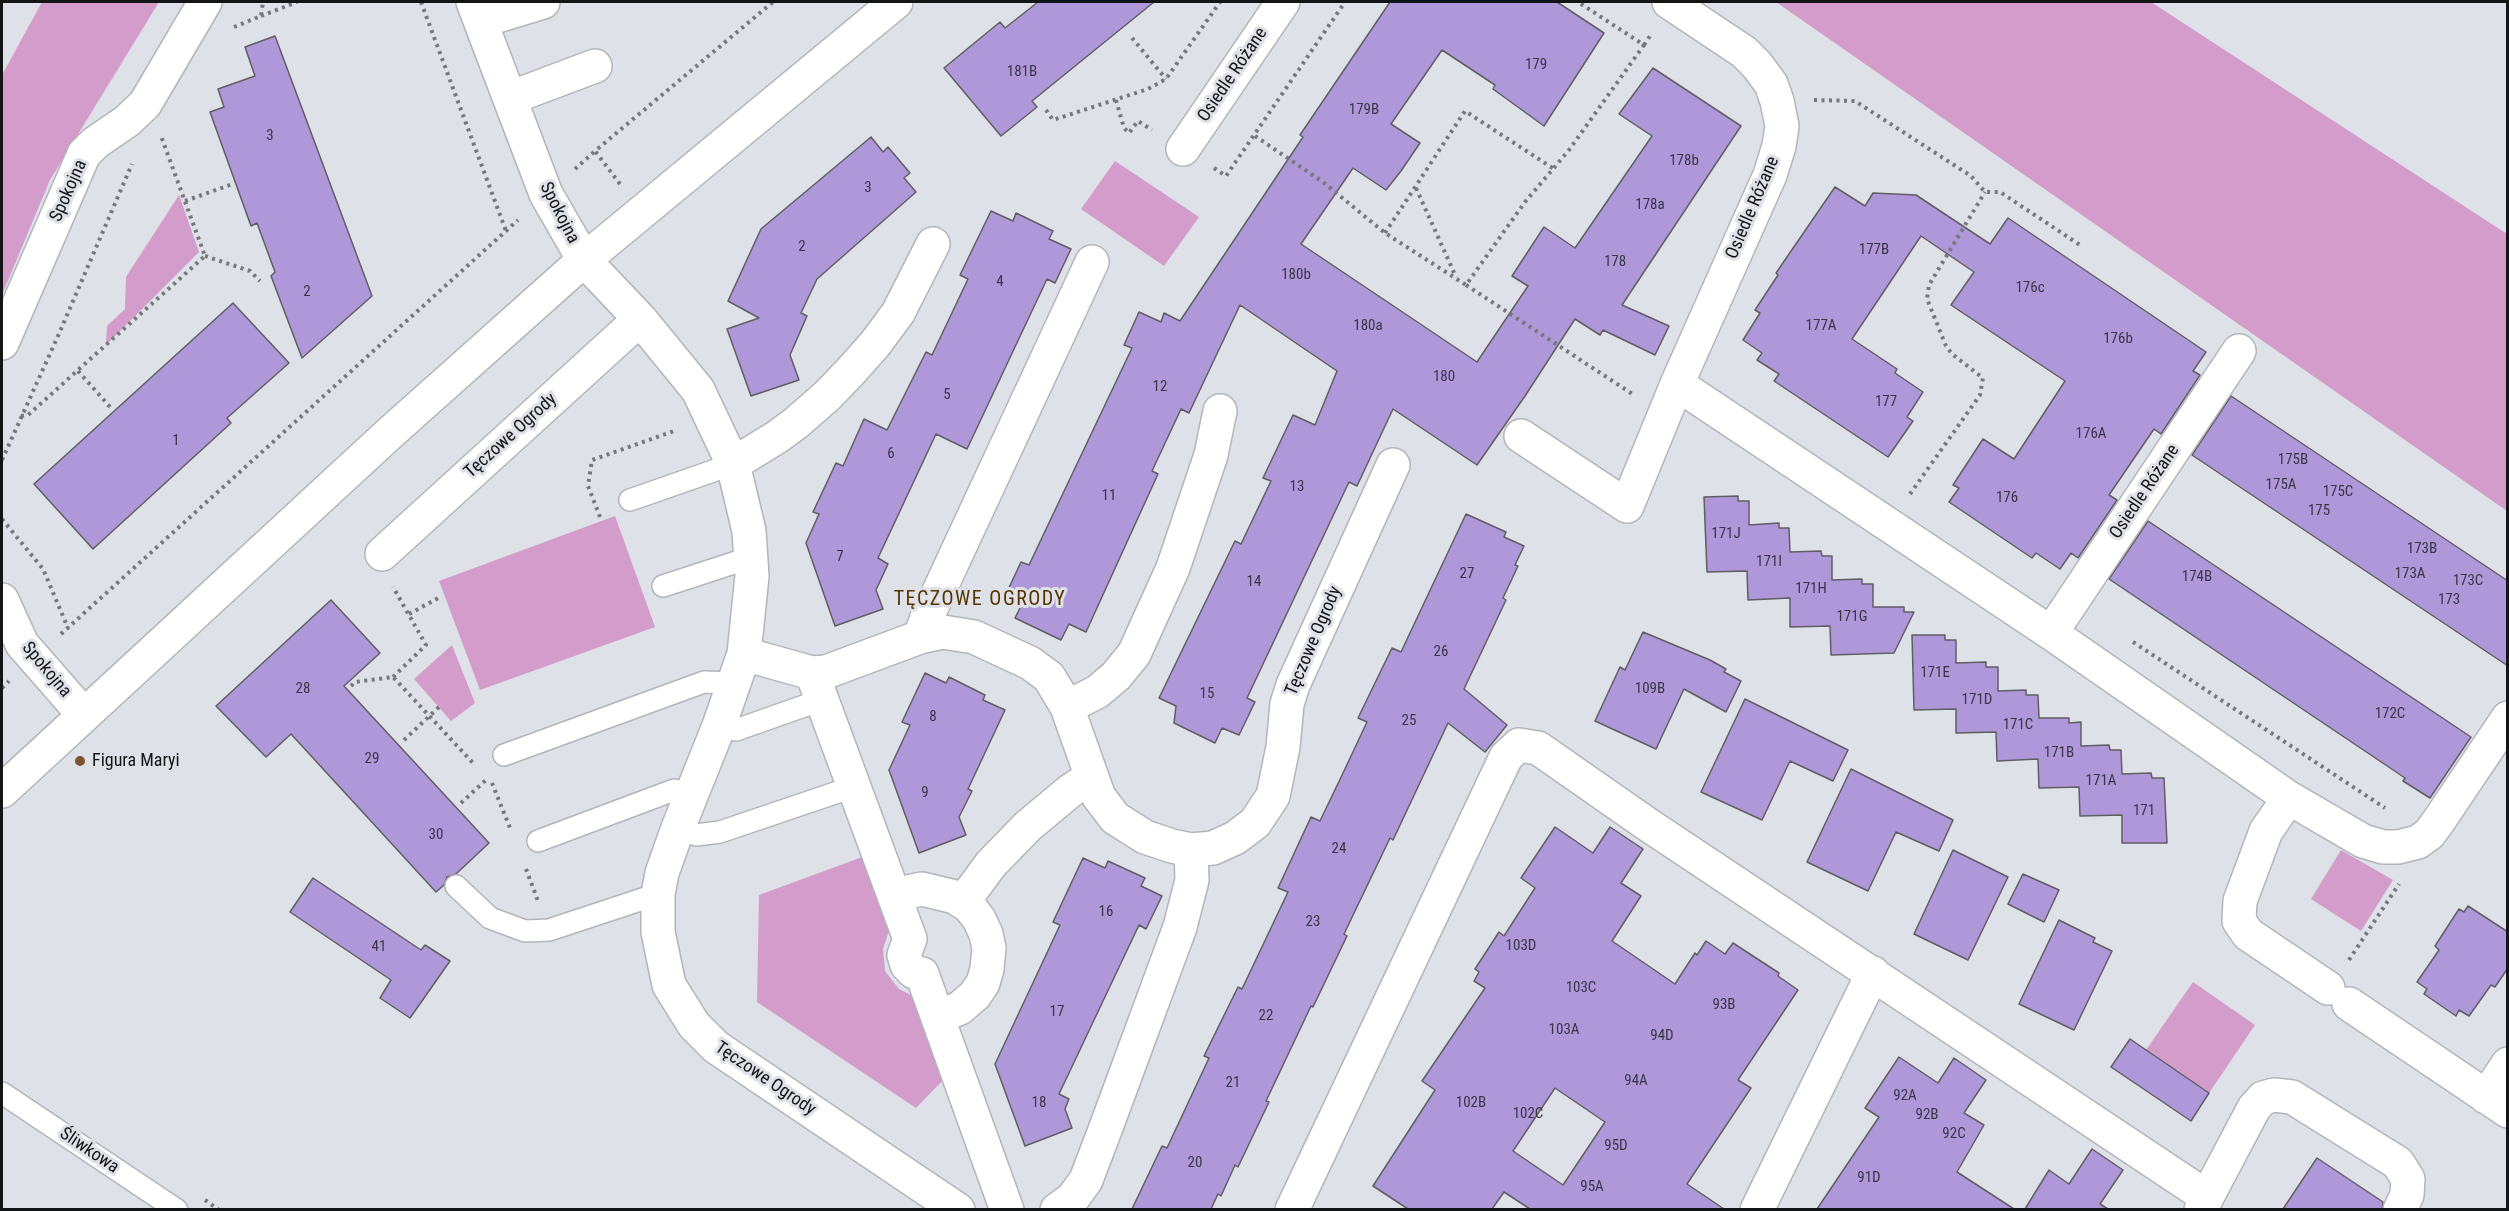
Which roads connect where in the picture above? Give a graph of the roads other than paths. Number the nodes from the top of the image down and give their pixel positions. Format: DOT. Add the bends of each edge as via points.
graph roads {
  1 [pos="206,2"];
  2 [pos="543,2"];
  3 [pos="896,2"];
  4 [pos="1283,2"];
  5 [pos="1669,2"];
  6 [pos="477,11"];
  7 [pos="595,66"];
  8 [pos="510,98"];
  9 [pos="1183,149"];
  10 [pos="933,244"];
  11 [pos="584,260"];
  12 [pos="1092,262"];
  13 [pos="640,319"];
  14 [pos="2,343"];
  15 [pos="2239,351"];
  16 [pos="1677,384"];
  17 [pos="1220,411"];
  18 [pos="1521,436"];
  19 [pos="733,464"];
  20 [pos="1393,465"];
  21 [pos="630,500"];
  22 [pos="382,554"];
  23 [pos="752,557"];
  24 [pos="663,586"];
  25 [pos="5,616"];
  26 [pos="2051,633"];
  27 [pos="920,637"];
  28 [pos="739,669"];
  29 [pos="812,673"];
  30 [pos="807,705"];
  31 [pos="1067,707"];
  32 [pos="84,716"];
  33 [pos="2508,718"];
  34 [pos="719,726"];
  35 [pos="504,755"];
  36 [pos="1091,777"];
  37 [pos="2,791"];
  38 [pos="838,792"];
  39 [pos="692,796"];
  40 [pos="2289,798"];
  41 [pos="678,828"];
  42 [pos="537,841"];
  43 [pos="1191,850"];
  44 [pos="456,886"];
  45 [pos="658,894"];
  46 [pos="894,895"];
  47 [pos="963,902"];
  48 [pos="1873,973"];
  49 [pos="938,1017"];
  50 [pos="2508,1064"];
  51 [pos="2,1093"];
  52 [pos="2497,1104"];
  53 [pos="2204,1203"];
  54 [pos="177,1209"];
  55 [pos="958,1209"];
  56 [pos="1007,1209"];
  57 [pos="1057,1209"];
  58 [pos="1292,1209"];
  59 [pos="1757,1209"];
  60 [pos="2400,1209"];
  1 -- 14 [label="street, Spokojna" via="145,104 84,154"];
  2 -- 6 [label="street, Spokojna"];
  3 -- 11 [label="street"];
  4 -- 9 [label="street, Osiedle Różane"];
  5 -- 16 [label="street, Osiedle Różane" via="1744,52 1757,65 1771,84 1782,126 1770,175"];
  6 -- 8 [label="street, Spokojna"];
  7 -- 8 [label="street"];
  8 -- 11 [label="street, Spokojna" via="546,194"];
  10 -- 19 [label="street" via="898,313 857,364 796,423"];
  11 -- 13 [label="street, Tęczowe Ogrody"];
  11 -- 32 [label="street"];
  12 -- 27 [label="street"];
  13 -- 19 [label="street, Tęczowe Ogrody" via="698,390"];
  13 -- 22 [label="street, Tęczowe Ogrody"];
  15 -- 26 [label="street, Osiedle Różane"];
  16 -- 18 [label="street, Osiedle Różane" via="1627,506"];
  16 -- 26 [label="street"];
  17 -- 31 [label="street" via="1211,455 1173,568 1134,654 1097,692"];
  19 -- 21 [label="lane"];
  19 -- 23 [label="street, Tęczowe Ogrody"];
  20 -- 43 [label="street, Tęczowe Ogrody" via="1293,685 1273,796 1255,823 1236,838 1213,848"];
  23 -- 24 [label="lane"];
  23 -- 28 [label="street, Tęczowe Ogrody"];
  25 -- 32 [label="street, Spokojna" via="22,644"];
  26 -- 40 [label="street"];
  27 -- 29 [label="street, Tęczowe Ogrody" via="826,672"];
  27 -- 31 [label="street, Tęczowe Ogrody" via="943,632 974,637 1003,649 1049,677"];
  28 -- 29 [label="street, Tęczowe Ogrody"];
  28 -- 34 [label="street, Tęczowe Ogrody"];
  28 -- 35 [label="lane"];
  29 -- 46 [label="street"];
  30 -- 34 [label="lane" via="736,730"];
  31 -- 36 [label="street, Tęczowe Ogrody"];
  32 -- 37 [label="street"];
  33 -- 40 [label="street" via="2429,834 2418,842 2383,847 2362,842"];
  34 -- 39 [label="street, Tęczowe Ogrody"];
  36 -- 43 [label="street, Tęczowe Ogrody" via="1099,797 1115,818 1145,837"];
  36 -- 47 [label="street" via="1028,826 991,864"];
  38 -- 41 [label="lane" via="720,832 696,835"];
  39 -- 41 [label="street, Tęczowe Ogrody"];
  39 -- 42 [label="lane" via="674,790"];
  40 -- 52 [label="street" via="2266,831 2240,901 2239,921 2248,934"];
  41 -- 45 [label="street, Tęczowe Ogrody"];
  43 -- 57 [label="street" via="1192,880 1180,927 1108,1122 1086,1180 1073,1198"];
  44 -- 45 [label="lane" via="490,918 525,931 549,930"];
  45 -- 55 [label="street, Tęczowe Ogrody" via="656,916 663,966 674,996 694,1025 716,1047"];
  46 -- 47 [label="street" via="922,889"];
  46 -- 49 [label="street" via="910,939 904,955 907,965 922,974"];
  47 -- 49 [label="street" via="980,919 986,934 987,969 975,995 960,1008"];
  48 -- 53 [label="street"];
  48 -- 58 [label="street" via="1538,748 1519,745 1506,757"];
  48 -- 59 [label="street"];
  49 -- 56 [label="street"];
  50 -- 52 [label="street"];
  51 -- 54 [label="lane, Śliwkowa"];
  53 -- 60 [label="street" via="2254,1108 2263,1098 2274,1095 2292,1097 2398,1163 2408,1179 2407,1195"];
}
